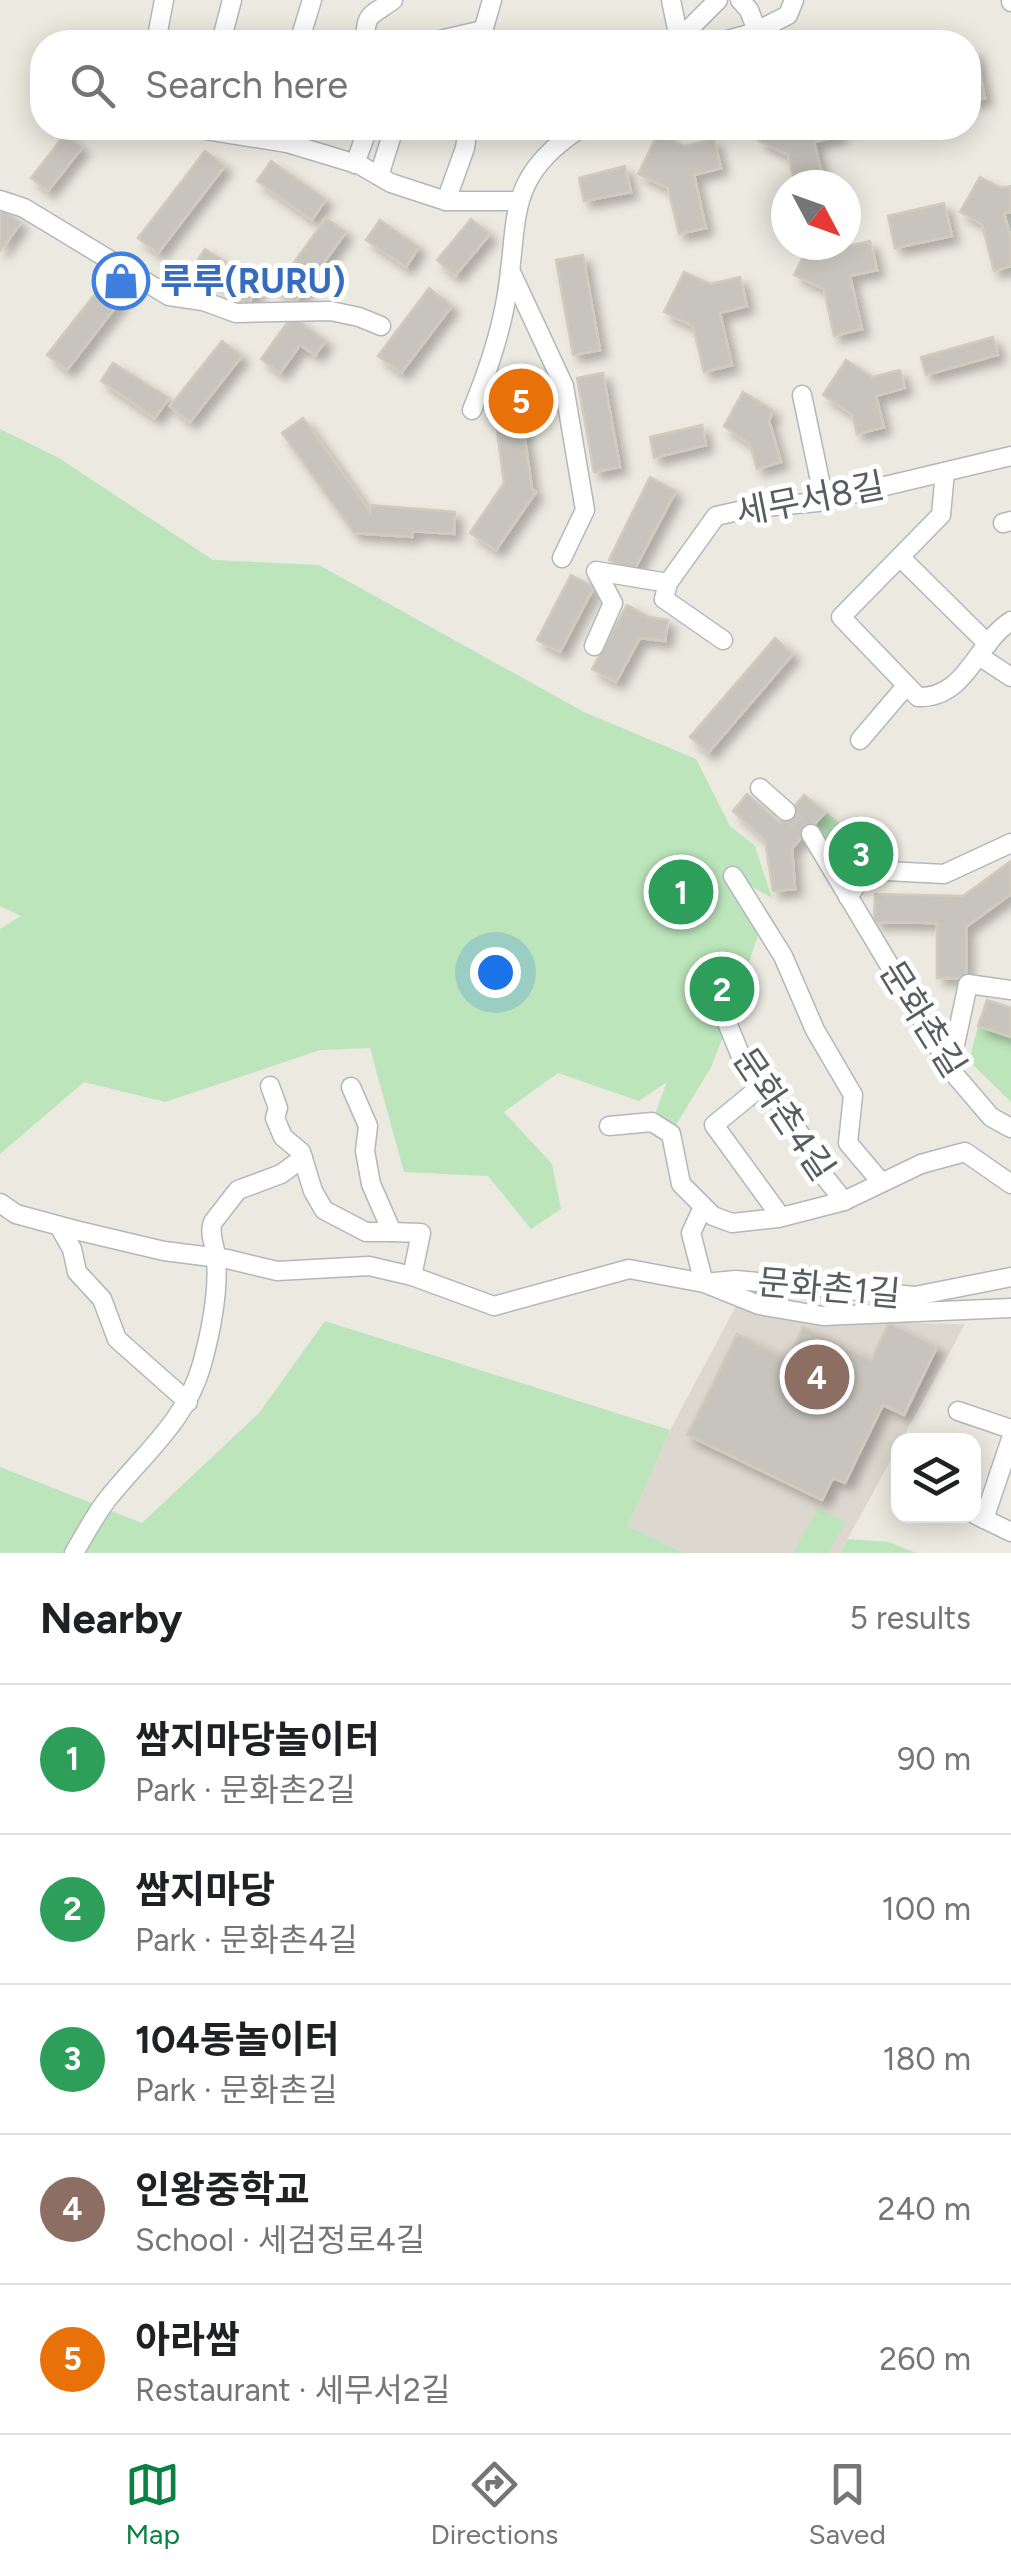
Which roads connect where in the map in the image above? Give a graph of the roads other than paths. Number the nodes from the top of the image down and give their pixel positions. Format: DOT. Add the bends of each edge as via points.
graph roads {
  1 [pos="164,0"];
  2 [pos="232,0"];
  3 [pos="312,0"];
  4 [pos="393,0"];
  5 [pos="492,0"];
  6 [pos="670,0"];
  7 [pos="718,0"];
  8 [pos="740,0"];
  9 [pos="794,0"];
  10 [pos="158,30"];
  11 [pos="224,30"];
  12 [pos="303,30"];
  13 [pos="365,30"];
  14 [pos="483,30"];
  15 [pos="677,30"];
  16 [pos="689,30"];
  17 [pos="757,30"];
  18 [pos="759,30"];
  19 [pos="288,140"];
  20 [pos="364,140"];
  21 [pos="390,140"];
  22 [pos="466,140"];
  23 [pos="567,140"];
  24 [pos="355,164"];
  25 [pos="379,176"];
  26 [pos="0,200"];
  27 [pos="446,201"];
  28 [pos="519,201"];
  29 [pos="510,270"];
  30 [pos="381,326"];
  31 [pos="802,396"];
  32 [pos="472,410"];
  33 [pos="1011,456"];
  34 [pos="946,472"];
  35 [pos="824,500"];
  36 [pos="900,557"];
  37 [pos="562,558"];
  38 [pos="668,583"];
  39 [pos="1011,622"];
  40 [pos="723,640"];
  41 [pos="594,646"];
  42 [pos="984,650"];
  43 [pos="1011,677"];
  44 [pos="906,686"];
  45 [pos="860,740"];
  46 [pos="760,788"];
  47 [pos="786,810"];
  48 [pos="819,842"];
  49 [pos="1011,844"];
  50 [pos="733,876"];
  51 [pos="848,898"];
  52 [pos="1011,990"];
  53 [pos="728,1026"];
  54 [pos="950,1068"];
  55 [pos="764,1084"];
  56 [pos="270,1086"];
  57 [pos="351,1087"];
  58 [pos="609,1126"];
  59 [pos="1011,1128"];
  60 [pos="303,1158"];
  61 [pos="881,1182"];
  62 [pos="1011,1184"];
  63 [pos="844,1200"];
  64 [pos="0,1202"];
  65 [pos="702,1206"];
  66 [pos="781,1217"];
  67 [pos="59,1226"];
  68 [pos="392,1232"];
  69 [pos="216,1258"];
  70 [pos="412,1276"];
  71 [pos="1011,1277"];
  72 [pos="704,1283"];
  73 [pos="1011,1308"];
  74 [pos="188,1402"];
  75 [pos="958,1410"];
  76 [pos="1011,1429"];
  77 [pos="1011,1439"];
  78 [pos="981,1511"];
  79 [pos="981,1517"];
  80 [pos="1011,1532"];
  81 [pos="74,1553"];
  1 -- 10 [label="street"];
  2 -- 11 [label="street"];
  3 -- 12 [label="street"];
  4 -- 13 [label="street" via="370,14"];
  5 -- 14 [label="street"];
  6 -- 15 [label="street"];
  7 -- 16 [label="street"];
  8 -- 17 [label="street"];
  9 -- 18 [label="street" via="788,15"];
  19 -- 24 [label="street"];
  20 -- 24 [label="street"];
  21 -- 25 [label="street"];
  22 -- 27 [label="street"];
  23 -- 28 [label="street" via="540,162"];
  24 -- 25 [label="street"];
  25 -- 27 [label="street"];
  26 -- 30 [label="street" via="168,296 236,313 331,311"];
  27 -- 28 [label="street"];
  28 -- 29 [label="street"];
  29 -- 32 [label="street" via="506,305"];
  29 -- 37 [label="street" via="564,386 585,510"];
  31 -- 35 [label="street"];
  33 -- 34 [label="street, 세무서8길"];
  34 -- 35 [label="street, 세무서8길"];
  34 -- 36 [label="street" via="941,515"];
  35 -- 38 [label="street, 세무서8길" via="716,516"];
  36 -- 42 [label="street"];
  36 -- 44 [label="street" via="841,617"];
  38 -- 40 [label="street" via="664,599"];
  38 -- 41 [label="street" via="596,571 613,603"];
  39 -- 42 [label="street"];
  42 -- 43 [label="street"];
  42 -- 44 [label="street" via="934,698 918,697"];
  44 -- 45 [label="street"];
  46 -- 47 [label="street"];
  48 -- 51 [label="street, 문화촌길"];
  49 -- 51 [label="street" via="944,874 868,870"];
  50 -- 61 [label="street" via="783,956 853,1096 848,1143"];
  51 -- 54 [label="street, 문화촌길"];
  52 -- 54 [label="street" via="968,984"];
  53 -- 55 [label="street, 문화촌4길" via="742,1059"];
  54 -- 59 [label="street, 문화촌길" via="991,1117"];
  55 -- 63 [label="street, 문화촌4길"];
  55 -- 66 [label="street" via="714,1125"];
  56 -- 60 [label="street" via="283,1137"];
  57 -- 68 [label="street" via="368,1126 370,1184"];
  58 -- 65 [label="street" via="652,1122 671,1134 682,1184"];
  60 -- 68 [label="street" via="324,1210 366,1232"];
  60 -- 69 [label="street" via="226,1202 210,1227"];
  61 -- 62 [label="street" via="965,1152"];
  61 -- 63 [label="street"];
  63 -- 66 [label="street"];
  64 -- 67 [label="street" via="16,1214"];
  65 -- 66 [label="street" via="732,1223"];
  65 -- 72 [label="street" via="691,1233"];
  67 -- 69 [label="street"];
  67 -- 74 [label="street" via="76,1272 102,1299 117,1339"];
  68 -- 70 [label="street" via="420,1233"];
  69 -- 70 [label="street" via="278,1271 369,1266"];
  69 -- 74 [label="street" via="214,1310"];
  70 -- 72 [label="street" via="494,1306 629,1269"];
  71 -- 72 [label="street, 문화촌1길" via="914,1296"];
  72 -- 73 [label="street" via="759,1305 824,1316"];
  74 -- 81 [label="street" via="105,1502"];
  75 -- 76 [label="street"];
  77 -- 78 [label="street"];
  79 -- 80 [label="street"];
}
